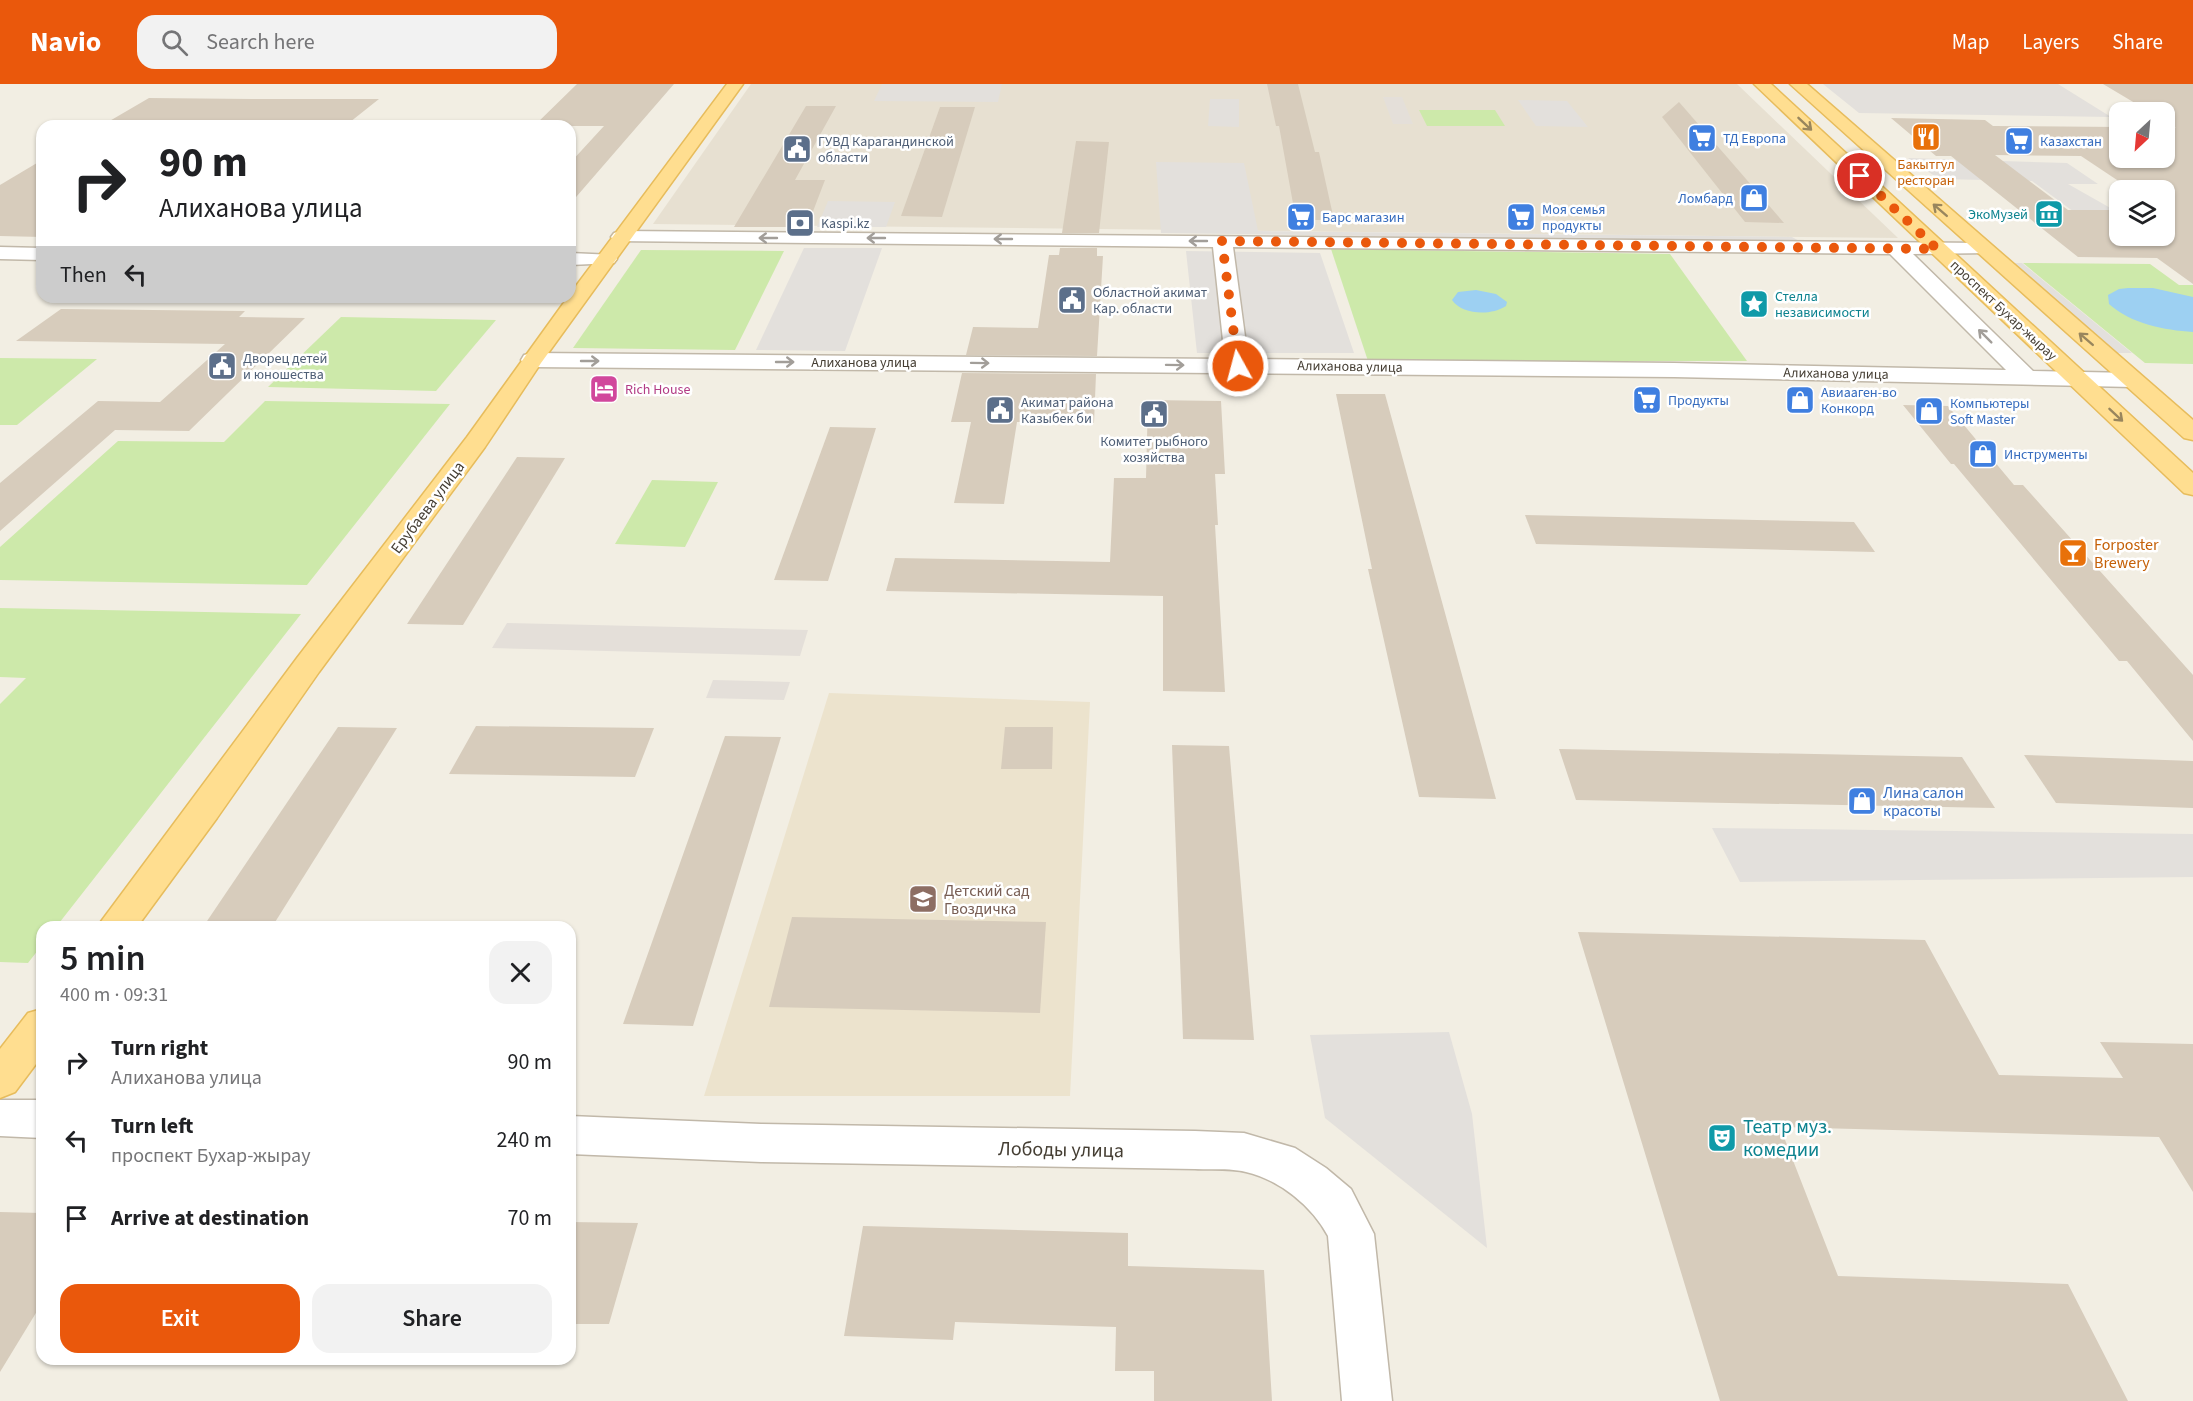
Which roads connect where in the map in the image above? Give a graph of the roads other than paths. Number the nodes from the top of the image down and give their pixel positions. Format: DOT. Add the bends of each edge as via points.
graph roads {
  1 [pos="735,84"];
  2 [pos="1762,84"];
  3 [pos="1798,84"];
  4 [pos="621,237"];
  5 [pos="1222,241"];
  6 [pos="1896,248"];
  7 [pos="1937,249"];
  8 [pos="1983,249"];
  9 [pos="0,253"];
  10 [pos="36,254"];
  11 [pos="576,259"];
  12 [pos="607,259"];
  13 [pos="576,301"];
  14 [pos="574,303"];
  15 [pos="532,360"];
  16 [pos="1238,366"];
  17 [pos="2026,377"];
  18 [pos="2078,379"];
  19 [pos="2132,380"];
  20 [pos="2193,433"];
  21 [pos="2193,487"];
  22 [pos="121,921"];
  23 [pos="36,1033"];
  24 [pos="0,1080"];
  25 [pos="0,1118"];
  26 [pos="36,1119"];
  27 [pos="576,1135"];
  28 [pos="1367,1401"];
  1 -- 4 [label="main road, Ерубаева улица"];
  2 -- 7 [label="main road, проспект Бухар-жырау, one-way"];
  8 -- 3 [label="main road, проспект Бухар-жырау, one-way"];
  5 -- 4 [label="street, one-way"];
  4 -- 12 [label="main road, Ерубаева улица"];
  5 -- 6 [label="street"];
  5 -- 16 [label="street"];
  6 -- 7 [label="street"];
  17 -- 6 [label="street, one-way"];
  7 -- 8 [label="street"];
  7 -- 18 [label="main road, проспект Бухар-жырау"];
  19 -- 8 [label="main road, проспект Бухар-жырау, one-way"];
  9 -- 10 [label="street"];
  11 -- 12 [label="street"];
  12 -- 13 [label="main road, Ерубаева улица"];
  14 -- 15 [label="main road, Ерубаева улица"];
  15 -- 16 [label="street, Алиханова улица, one-way"];
  15 -- 22 [label="main road, Ерубаева улица" via="476,442"];
  16 -- 17 [label="street, Алиханова улица"];
  17 -- 18 [label="street, Алиханова улица"];
  18 -- 19 [label="street, Алиханова улица"];
  18 -- 21 [label="main road, проспект Бухар-жырау, one-way"];
  19 -- 20 [label="main road, проспект Бухар-жырау"];
  23 -- 24 [label="main road"];
  25 -- 26 [label="street"];
  27 -- 28 [label="street, Лободы улица" via="1244,1152 1279,1162 1335,1204 1351,1234"];
}
